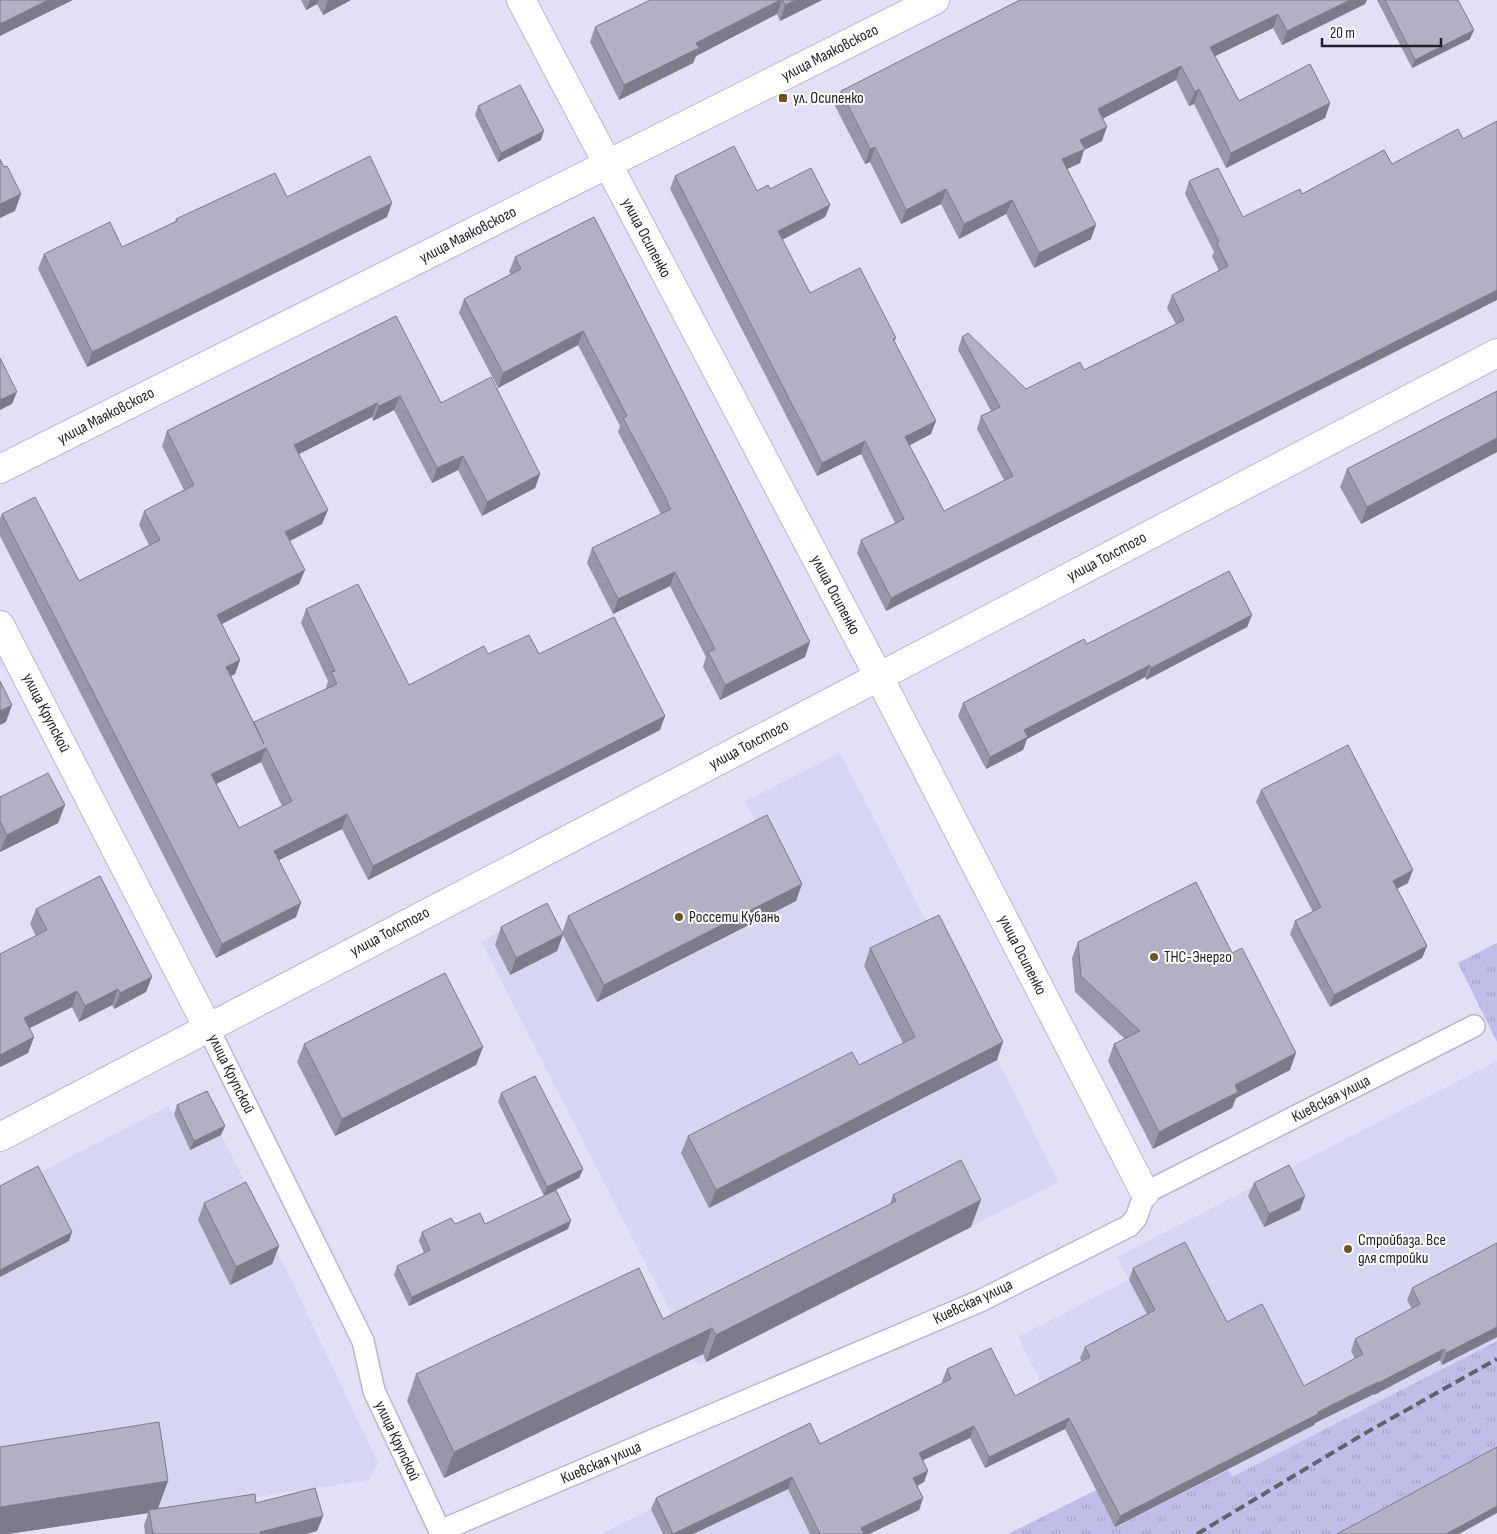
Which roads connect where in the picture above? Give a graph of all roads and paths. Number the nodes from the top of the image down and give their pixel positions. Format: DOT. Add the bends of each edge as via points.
graph roads {
  1 [pos="521,0"];
  2 [pos="935,0"];
  3 [pos="607,164"];
  4 [pos="1497,353"];
  5 [pos="0,469"];
  6 [pos="0,625"];
  7 [pos="879,677"];
  8 [pos="1474,1026"];
  9 [pos="208,1028"];
  10 [pos="0,1137"];
  11 [pos="1145,1193"];
  12 [pos="440,1531"];
  1 -- 3 [label="street, улица Осипенко"];
  2 -- 3 [label="street, улица Маяковского"];
  3 -- 5 [label="street, улица Маяковского"];
  3 -- 7 [label="street, улица Осипенко"];
  4 -- 7 [label="street, улица Толстого"];
  6 -- 9 [label="street, улица Крупской"];
  7 -- 9 [label="street, улица Толстого"];
  7 -- 11 [label="street, улица Осипенко"];
  8 -- 11 [label="lane, Киевская улица"];
  9 -- 10 [label="street, улица Толстого"];
  9 -- 12 [label="lane, улица Крупской" via="362,1341 374,1391"];
  11 -- 12 [label="lane, Киевская улица" via="1136,1218 1129,1226 980,1301"];
}
